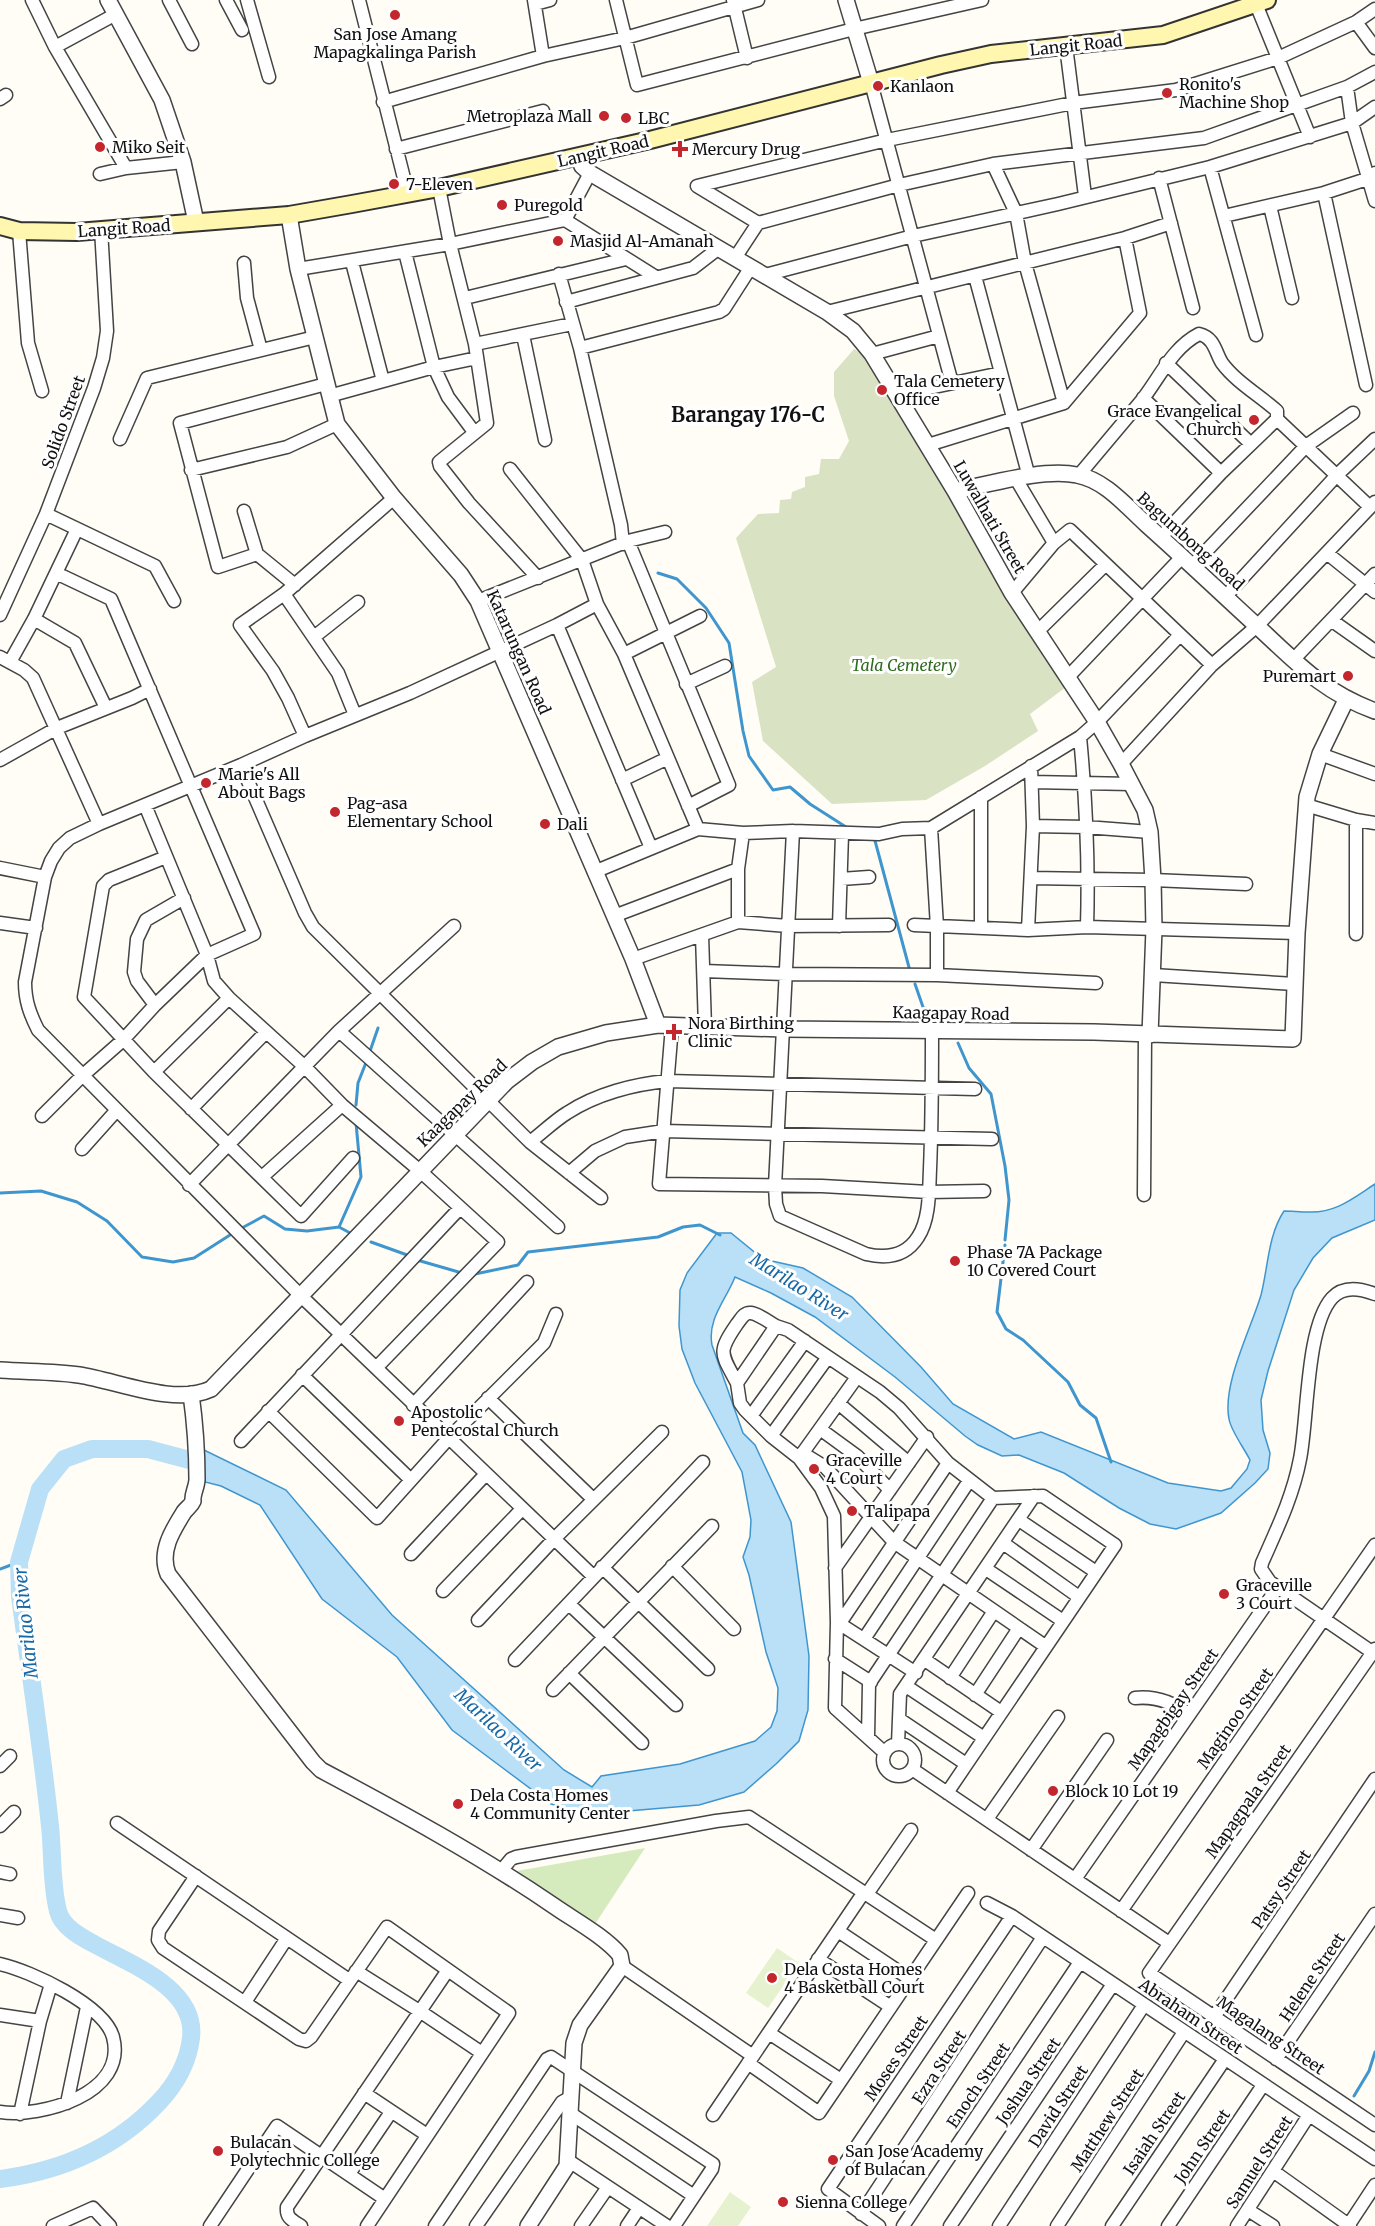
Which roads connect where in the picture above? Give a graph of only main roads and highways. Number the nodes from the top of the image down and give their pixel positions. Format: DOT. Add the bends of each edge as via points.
graph roads {
  1 [pos="1253,3"];
  2 [pos="0,226"];
  1 -- 2 [label="main road, Langit Road" via="1163,35 991,54 578,157 408,194 289,214 77,232 19,231"];
}
